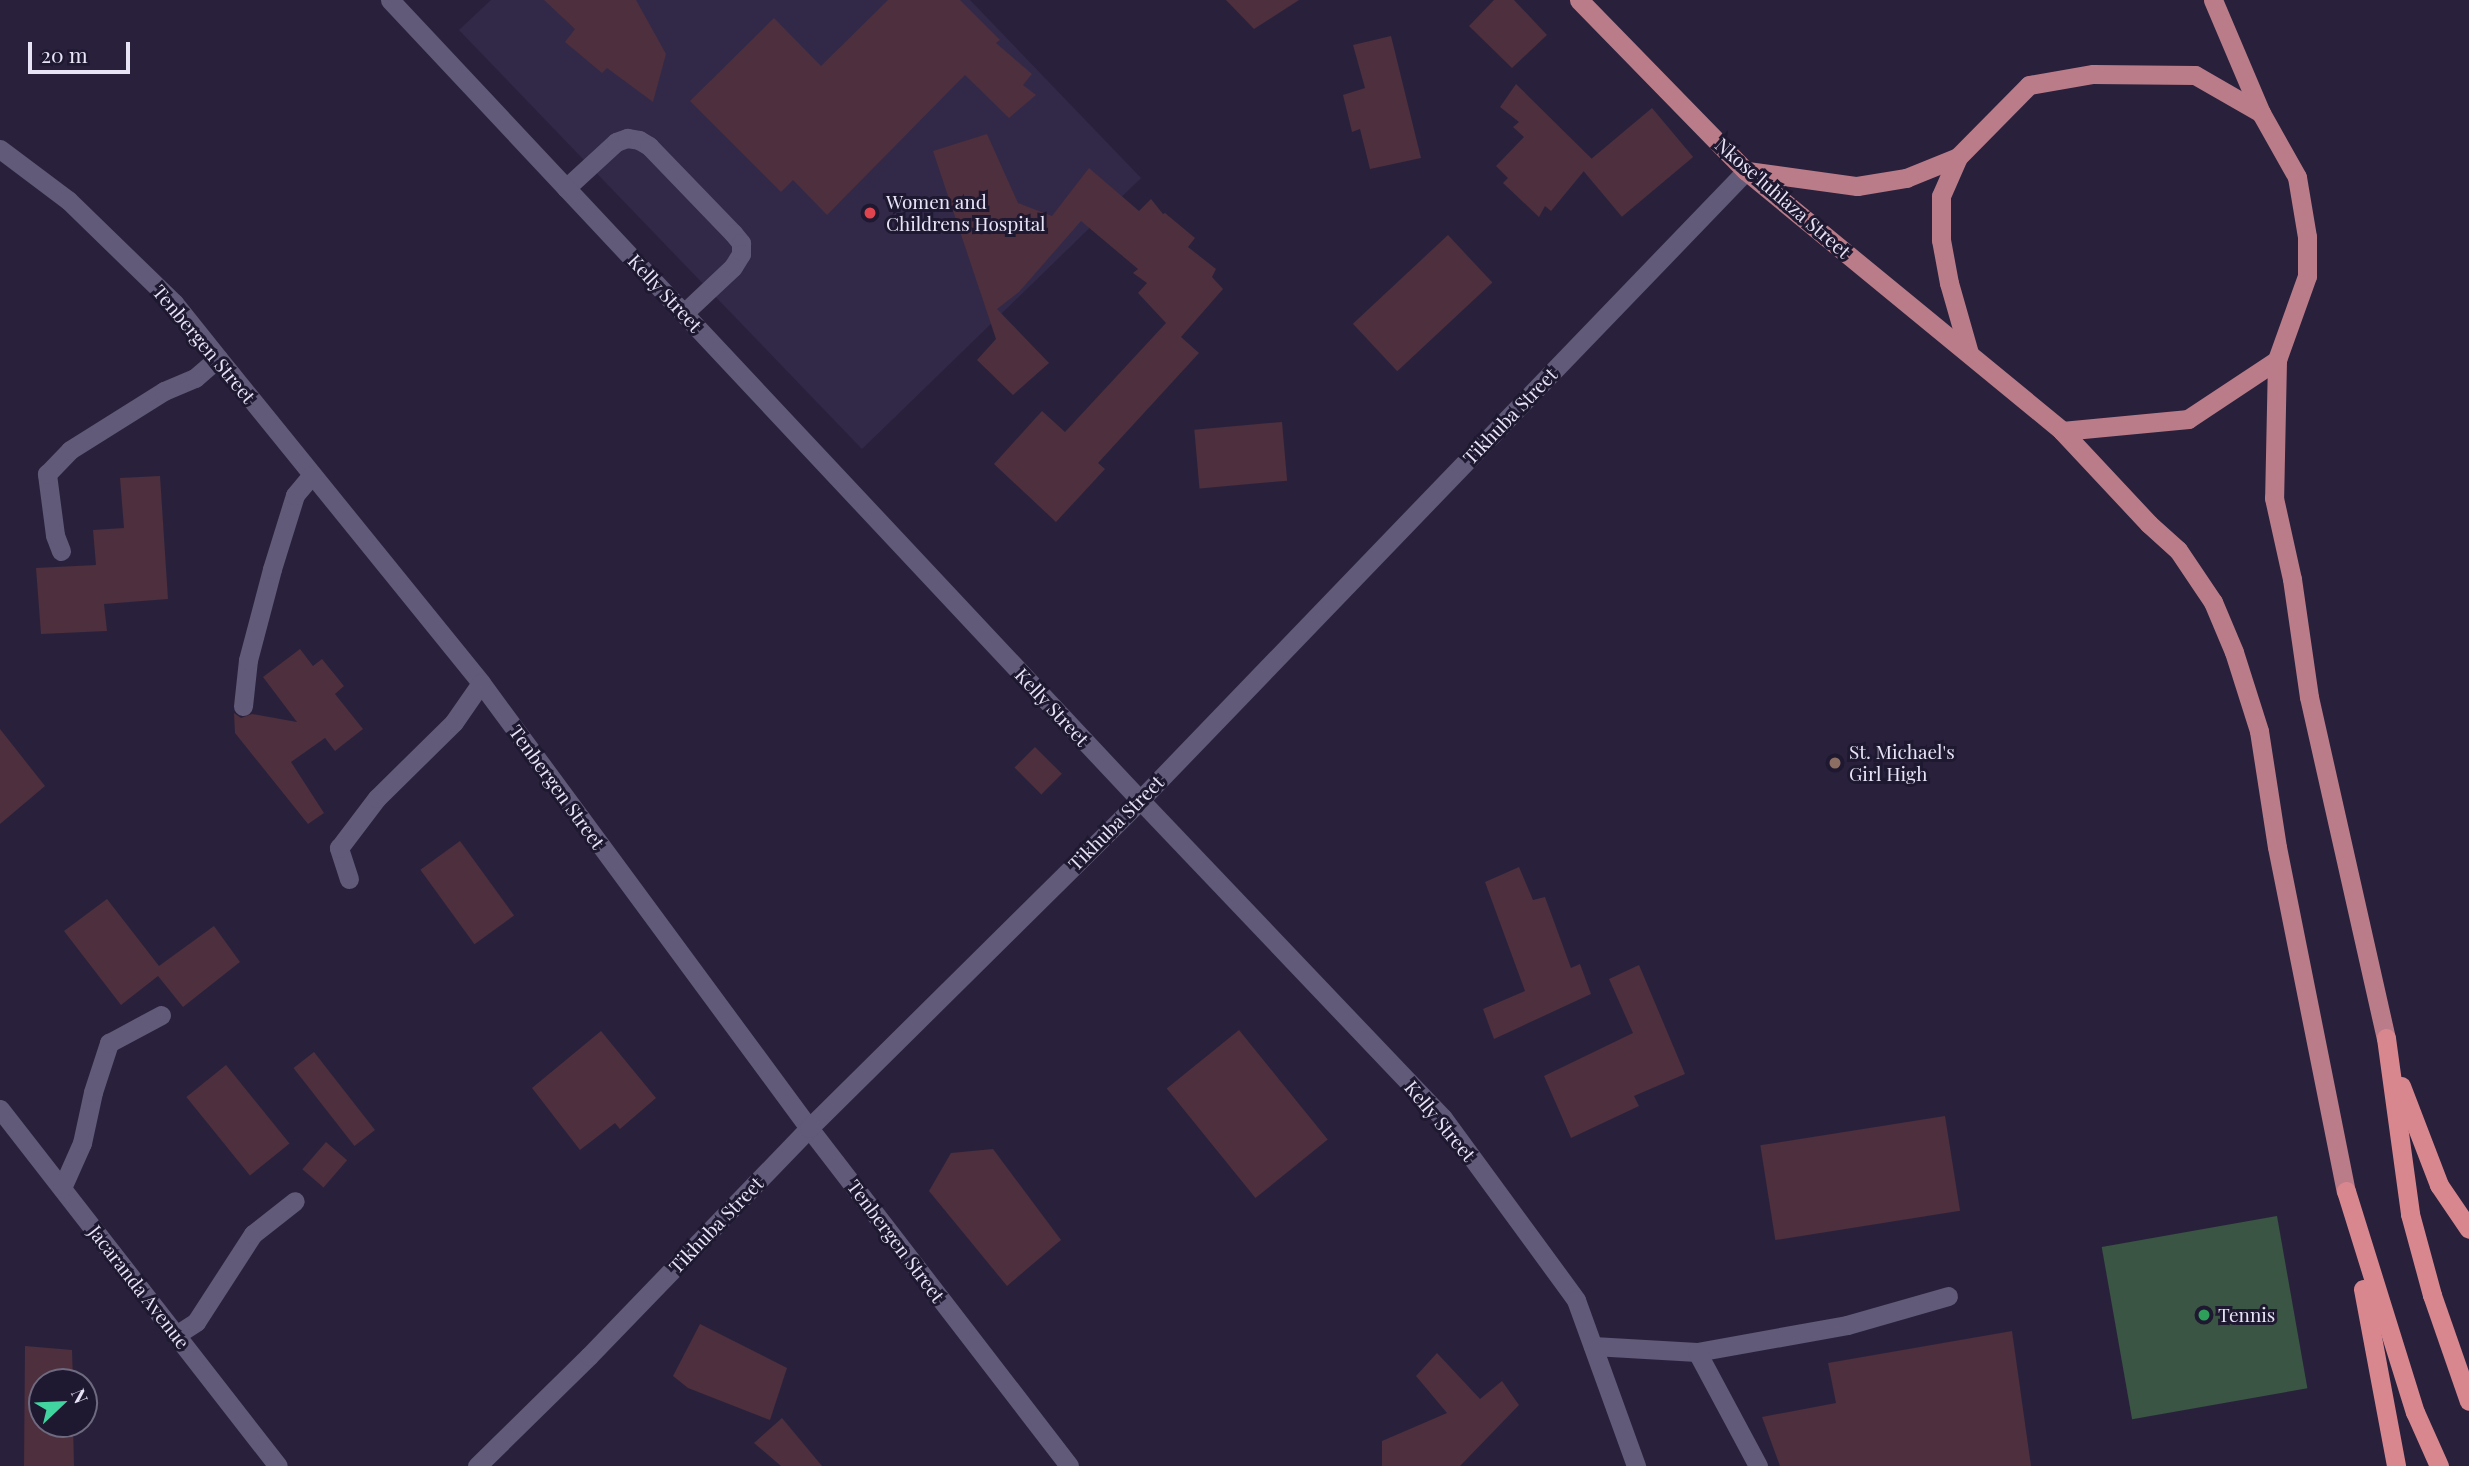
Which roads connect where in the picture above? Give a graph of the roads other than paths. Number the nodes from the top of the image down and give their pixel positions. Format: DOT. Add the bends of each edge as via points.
graph roads {
  1 [pos="390,0"];
  2 [pos="1579,0"];
  3 [pos="2213,0"];
  4 [pos="2261,113"];
  5 [pos="0,149"];
  6 [pos="1958,157"];
  7 [pos="1746,171"];
  8 [pos="566,188"];
  9 [pos="684,313"];
  10 [pos="1969,353"];
  11 [pos="218,358"];
  12 [pos="2277,360"];
  13 [pos="2062,431"];
  14 [pos="312,475"];
  15 [pos="61,551"];
  16 [pos="481,683"];
  17 [pos="243,706"];
  18 [pos="1140,800"];
  19 [pos="349,878"];
  20 [pos="162,1016"];
  21 [pos="2386,1038"];
  22 [pos="0,1109"];
  23 [pos="809,1128"];
  24 [pos="62,1188"];
  25 [pos="2346,1191"];
  26 [pos="295,1201"];
  27 [pos="2469,1229"];
  28 [pos="1948,1296"];
  29 [pos="176,1335"];
  30 [pos="1593,1346"];
  31 [pos="1697,1352"];
  32 [pos="2469,1401"];
  33 [pos="278,1466"];
  34 [pos="477,1466"];
  35 [pos="1069,1466"];
  36 [pos="1636,1466"];
  37 [pos="1758,1466"];
  38 [pos="2396,1466"];
  39 [pos="2439,1466"];
  1 -- 8 [label="street, Kelly Street"];
  2 -- 7 [label="main road, Nkose'luhlaza Street"];
  3 -- 4 [label="main road"];
  4 -- 6 [label="main road" via="2195,75 2093,74 2029,85"];
  4 -- 12 [label="main road" via="2297,177 2307,237 2307,276"];
  5 -- 11 [label="street, Tenbergen Street" via="68,200 174,303"];
  6 -- 7 [label="main road" via="1906,178 1857,186"];
  6 -- 10 [label="main road" via="1941,196 1941,240"];
  7 -- 10 [label="main road, Nkose'luhlaza Street"];
  7 -- 18 [label="street, Tikhuba Street"];
  8 -- 9 [label="street, Kelly Street"];
  8 -- 9 [label="street" via="616,142 639,140 733,233 741,243 741,254"];
  9 -- 18 [label="street, Kelly Street"];
  10 -- 13 [label="main road, Nkose'luhlaza Street"];
  11 -- 14 [label="street, Tenbergen Street"];
  11 -- 15 [label="street" via="195,378 164,391 70,450 47,474"];
  12 -- 13 [label="main road" via="2188,419"];
  12 -- 21 [label="main road" via="2274,498 2292,579 2309,697"];
  13 -- 25 [label="main road, Nkose'luhlaza Street" via="2178,550 2213,602 2234,652 2259,731 2277,847"];
  14 -- 16 [label="street, Tenbergen Street"];
  14 -- 17 [label="street" via="295,495 281,539 248,660"];
  16 -- 19 [label="street" via="454,722 377,798 339,848"];
  16 -- 23 [label="street, Tenbergen Street"];
  18 -- 23 [label="street, Tikhuba Street"];
  18 -- 30 [label="street, Kelly Street" via="1443,1118 1576,1300"];
  20 -- 24 [label="street" via="109,1043 82,1143"];
  21 -- 27 [label="highway" via="2439,1185"];
  21 -- 32 [label="highway" via="2410,1214"];
  22 -- 24 [label="street, Jacaranda Avenue"];
  23 -- 34 [label="street, Tikhuba Street"];
  23 -- 35 [label="street, Tenbergen Street"];
  24 -- 29 [label="street, Jacaranda Avenue"];
  25 -- 38 [label="highway"];
  25 -- 39 [label="highway" via="2415,1412"];
  26 -- 29 [label="street" via="253,1234 196,1322"];
  28 -- 31 [label="street" via="1847,1325"];
  29 -- 33 [label="street, Jacaranda Avenue"];
  30 -- 31 [label="street"];
  30 -- 36 [label="street, Kelly Street"];
  31 -- 37 [label="street"];
}
